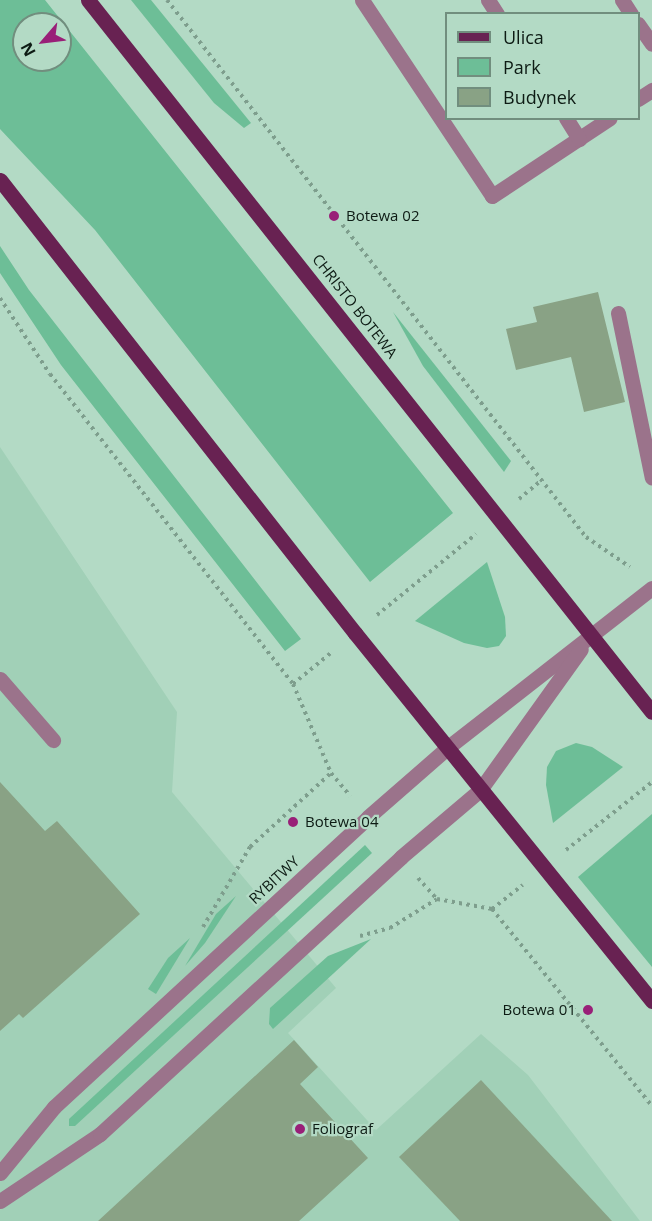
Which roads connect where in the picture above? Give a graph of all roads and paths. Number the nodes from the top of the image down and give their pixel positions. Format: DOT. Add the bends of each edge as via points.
graph roads {
  1 [pos="88,0"];
  2 [pos="167,0"];
  3 [pos="362,0"];
  4 [pos="640,26"];
  5 [pos="652,44"];
  6 [pos="567,120"];
  7 [pos="607,120"];
  8 [pos="579,139"];
  9 [pos="0,180"];
  10 [pos="0,298"];
  11 [pos="618,313"];
  12 [pos="652,478"];
  13 [pos="542,480"];
  14 [pos="523,496"];
  15 [pos="472,538"];
  16 [pos="633,569"];
  17 [pos="652,588"];
  18 [pos="391,604"];
  19 [pos="592,635"];
  20 [pos="320,662"];
  21 [pos="0,680"];
  22 [pos="293,684"];
  23 [pos="652,712"];
  24 [pos="53,740"];
  25 [pos="447,748"];
  26 [pos="331,773"];
  27 [pos="652,782"];
  28 [pos="480,790"];
  29 [pos="346,791"];
  30 [pos="564,852"];
  31 [pos="416,876"];
  32 [pos="524,884"];
  33 [pos="437,899"];
  34 [pos="214,907"];
  35 [pos="492,909"];
  36 [pos="390,928"];
  37 [pos="652,1001"];
  38 [pos="652,1106"];
  39 [pos="0,1173"];
  40 [pos="0,1201"];
  1 -- 19 [label="main road, CHRISTO BOTEWA"];
  2 -- 13 [label="path"];
  3 -- 8 [label="street" via="492,196"];
  4 -- 5 [label="street"];
  6 -- 8 [label="street"];
  7 -- 8 [label="street"];
  9 -- 25 [label="main road"];
  10 -- 22 [label="path" via="50,374"];
  11 -- 12 [label="street"];
  13 -- 14 [label="path"];
  13 -- 16 [label="path" via="586,537"];
  15 -- 18 [label="path"];
  17 -- 19 [label="street, RYBITWY"];
  19 -- 23 [label="main road"];
  19 -- 25 [label="street, RYBITWY"];
  19 -- 28 [label="street"];
  20 -- 22 [label="path"];
  21 -- 24 [label="street"];
  22 -- 26 [label="path"];
  25 -- 28 [label="main road"];
  25 -- 39 [label="street, RYBITWY" via="54,1107"];
  26 -- 29 [label="path"];
  26 -- 34 [label="path" via="250,847"];
  27 -- 30 [label="path"];
  28 -- 37 [label="main road"];
  28 -- 40 [label="street" via="401,857 100,1134"];
  31 -- 33 [label="path"];
  32 -- 35 [label="path"];
  33 -- 35 [label="path"];
  33 -- 36 [label="path"];
  35 -- 38 [label="path"];
}
